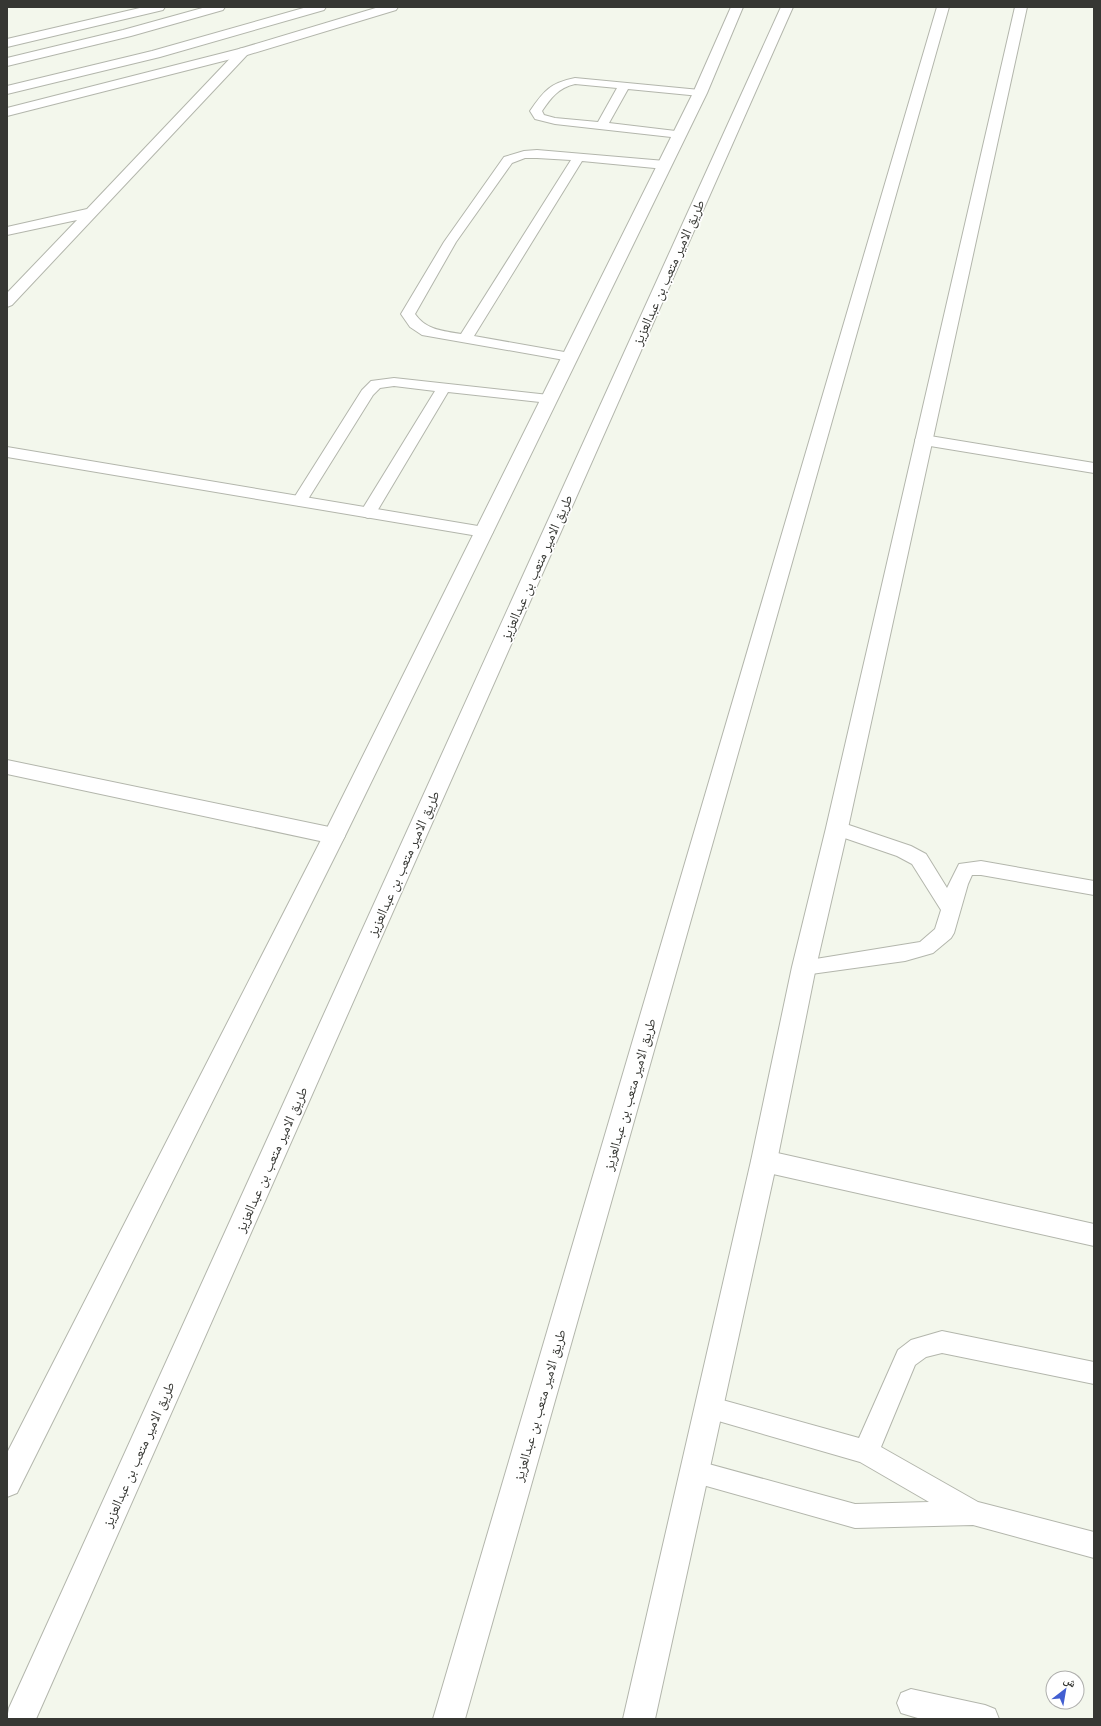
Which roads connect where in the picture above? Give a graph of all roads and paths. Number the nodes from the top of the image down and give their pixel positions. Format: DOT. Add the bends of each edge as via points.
graph roads {
  1 [pos="159,7"];
  2 [pos="219,7"];
  3 [pos="320,7"];
  4 [pos="392,7"];
  5 [pos="737,7"];
  6 [pos="787,7"];
  7 [pos="934,7"];
  8 [pos="942,7"];
  9 [pos="1021,7"];
  10 [pos="934,33"];
  11 [pos="7,43"];
  12 [pos="243,52"];
  13 [pos="7,62"];
  14 [pos="624,86"];
  15 [pos="7,90"];
  16 [pos="700,94"];
  17 [pos="7,112"];
  18 [pos="602,126"];
  19 [pos="680,134"];
  20 [pos="579,157"];
  21 [pos="665,165"];
  22 [pos="92,212"];
  23 [pos="7,231"];
  24 [pos="7,302"];
  25 [pos="465,339"];
  26 [pos="570,357"];
  27 [pos="444,387"];
  28 [pos="550,399"];
  29 [pos="924,440"];
  30 [pos="7,452"];
  31 [pos="1094,468"];
  32 [pos="300,501"];
  33 [pos="368,512"];
  34 [pos="484,532"];
  35 [pos="7,766"];
  36 [pos="837,828"];
  37 [pos="334,836"];
  38 [pos="1094,888"];
  39 [pos="950,910"];
  40 [pos="804,966"];
  41 [pos="764,1161"];
  42 [pos="1094,1235"];
  43 [pos="1094,1373"];
  44 [pos="708,1406"];
  45 [pos="866,1452"];
  46 [pos="694,1472"];
  47 [pos="7,1483"];
  48 [pos="973,1513"];
  49 [pos="1094,1545"];
  50 [pos="911,1703"];
  51 [pos="20,1719"];
  52 [pos="449,1719"];
  53 [pos="639,1719"];
  54 [pos="985,1719"];
  1 -- 11 [label="street"];
  2 -- 13 [label="street" via="127,33"];
  3 -- 15 [label="street" via="156,54"];
  4 -- 12 [label="street"];
  5 -- 16 [label="street"];
  6 -- 51 [label="street, طريق الامير متعب بن عبدالعزيز"];
  7 -- 10 [label="street"];
  8 -- 10 [label="street, طريق الامير متعب بن عبدالعزيز"];
  9 -- 29 [label="street"];
  10 -- 52 [label="street, طريق الامير متعب بن عبدالعزيز"];
  12 -- 17 [label="street"];
  12 -- 22 [label="street"];
  14 -- 16 [label="lane"];
  14 -- 18 [label="lane"];
  14 -- 18 [label="lane" via="575,81 562,83 552,89 536,111 539,117 555,121"];
  16 -- 19 [label="street"];
  18 -- 19 [label="lane"];
  19 -- 21 [label="street"];
  20 -- 21 [label="lane"];
  20 -- 25 [label="lane"];
  20 -- 25 [label="lane" via="537,154 508,160 450,242 408,314 415,324 427,332"];
  21 -- 26 [label="street"];
  22 -- 23 [label="street"];
  22 -- 24 [label="street"];
  25 -- 26 [label="lane"];
  26 -- 28 [label="street"];
  27 -- 28 [label="lane"];
  27 -- 32 [label="lane" via="394,382 376,384 367,393"];
  27 -- 33 [label="lane"];
  28 -- 34 [label="street"];
  29 -- 31 [label="street"];
  29 -- 36 [label="street"];
  30 -- 32 [label="street"];
  32 -- 33 [label="street"];
  33 -- 34 [label="street"];
  34 -- 37 [label="street"];
  35 -- 37 [label="street"];
  36 -- 39 [label="lane" via="904,851 919,859"];
  36 -- 40 [label="street"];
  37 -- 47 [label="street"];
  38 -- 39 [label="lane" via="981,868 966,870 958,884"];
  39 -- 40 [label="lane" via="944,933 926,948"];
  40 -- 41 [label="street"];
  41 -- 42 [label="street"];
  41 -- 44 [label="street"];
  43 -- 45 [label="lane" via="942,1342 919,1348 906,1358"];
  44 -- 45 [label="lane"];
  44 -- 46 [label="street"];
  45 -- 48 [label="lane"];
  46 -- 48 [label="lane" via="855,1516"];
  46 -- 53 [label="street"];
  48 -- 49 [label="lane"];
  50 -- 54 [label="lane"];
}
